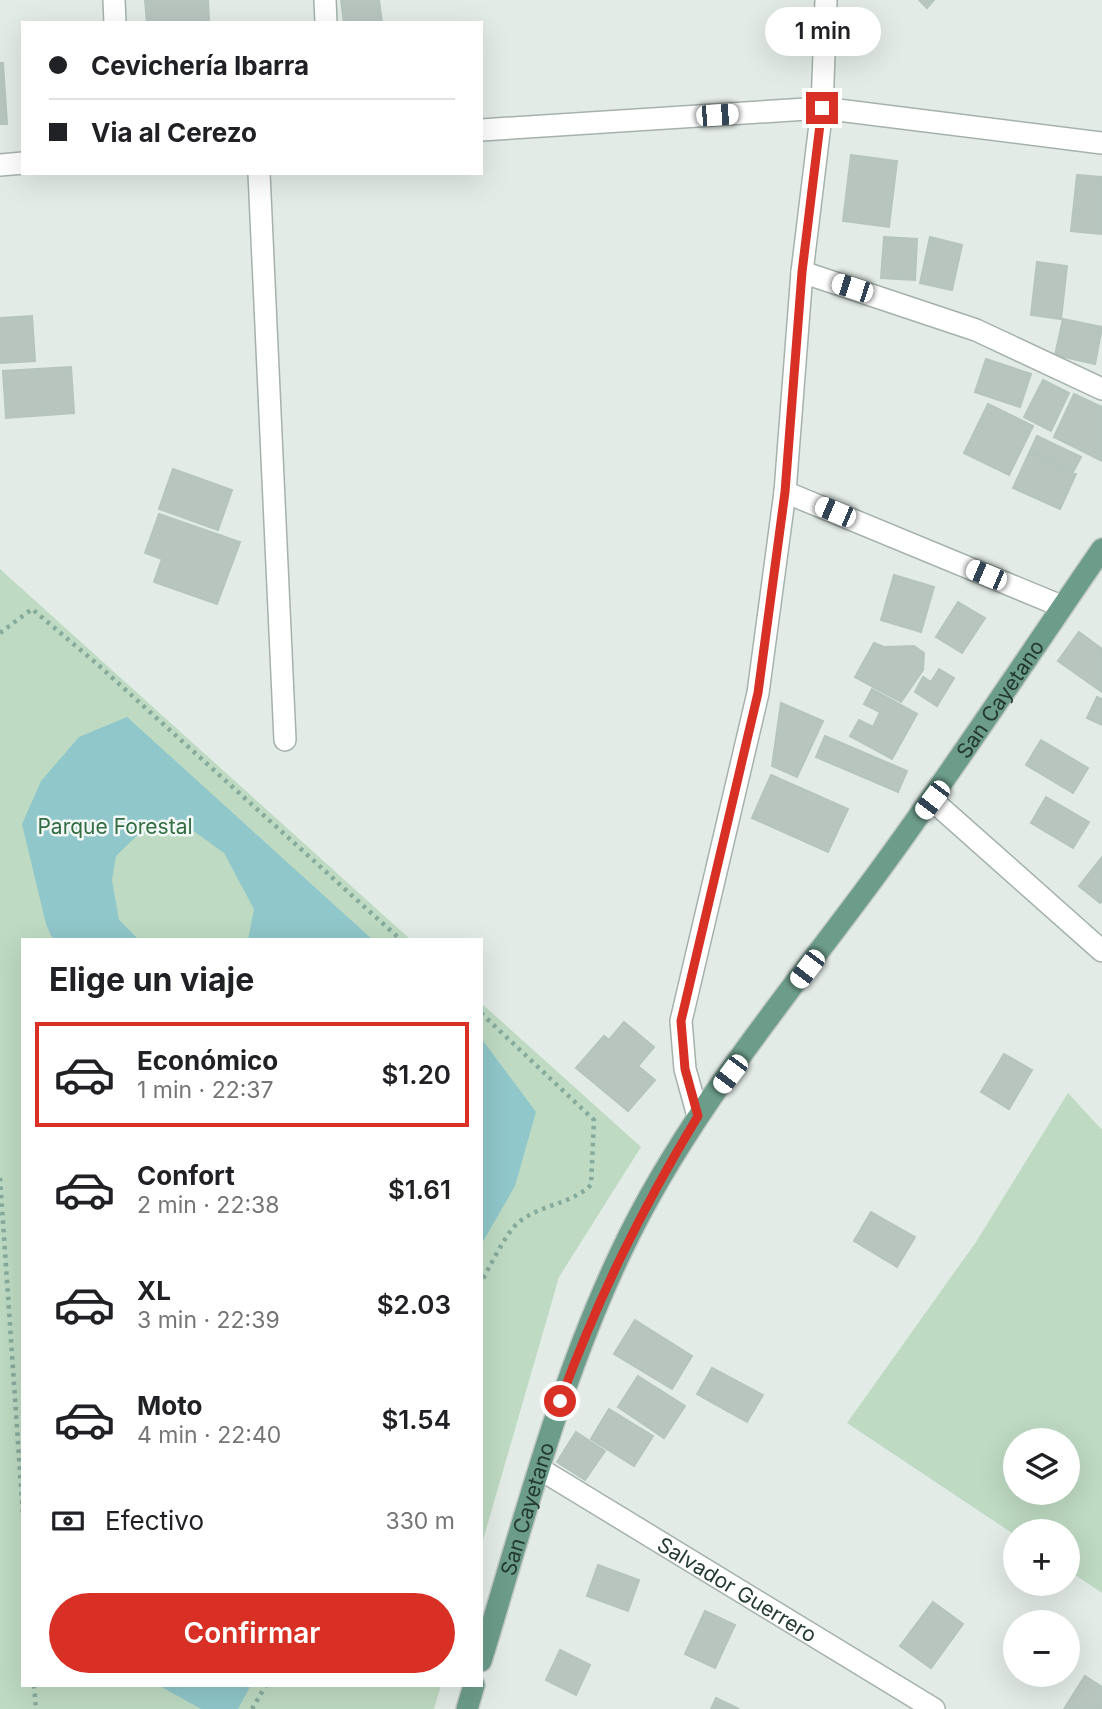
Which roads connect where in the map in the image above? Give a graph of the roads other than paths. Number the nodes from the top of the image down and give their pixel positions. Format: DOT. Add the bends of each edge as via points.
graph roads {
  1 [pos="114,0"];
  2 [pos="325,0"];
  3 [pos="826,0"];
  4 [pos="115,21"];
  5 [pos="326,21"];
  6 [pos="822,108"];
  7 [pos="483,130"];
  8 [pos="1102,143"];
  9 [pos="21,163"];
  10 [pos="0,165"];
  11 [pos="259,175"];
  12 [pos="802,272"];
  13 [pos="1102,389"];
  14 [pos="785,492"];
  15 [pos="1100,555"];
  16 [pos="1062,606"];
  17 [pos="285,740"];
  18 [pos="932,800"];
  19 [pos="1102,951"];
  20 [pos="698,1116"];
  21 [pos="540,1469"];
  22 [pos="483,1654"];
  23 [pos="473,1687"];
  24 [pos="467,1709"];
  25 [pos="934,1709"];
  1 -- 4 [label="street"];
  2 -- 5 [label="street"];
  3 -- 6 [label="street"];
  6 -- 7 [label="street"];
  6 -- 8 [label="street"];
  6 -- 12 [label="street"];
  9 -- 10 [label="street"];
  11 -- 17 [label="street"];
  12 -- 13 [label="street" via="976,330"];
  12 -- 14 [label="street"];
  14 -- 16 [label="street"];
  14 -- 20 [label="street" via="758,693 681,1021 685,1069"];
  15 -- 16 [label="main road, San Cayetano"];
  16 -- 18 [label="main road, San Cayetano"];
  18 -- 19 [label="street"];
  18 -- 20 [label="main road, San Cayetano"];
  20 -- 21 [label="main road, San Cayetano" via="622,1250 589,1323"];
  21 -- 22 [label="main road, San Cayetano"];
  21 -- 25 [label="street, Salvador Guerrero"];
  23 -- 24 [label="main road"];
}
